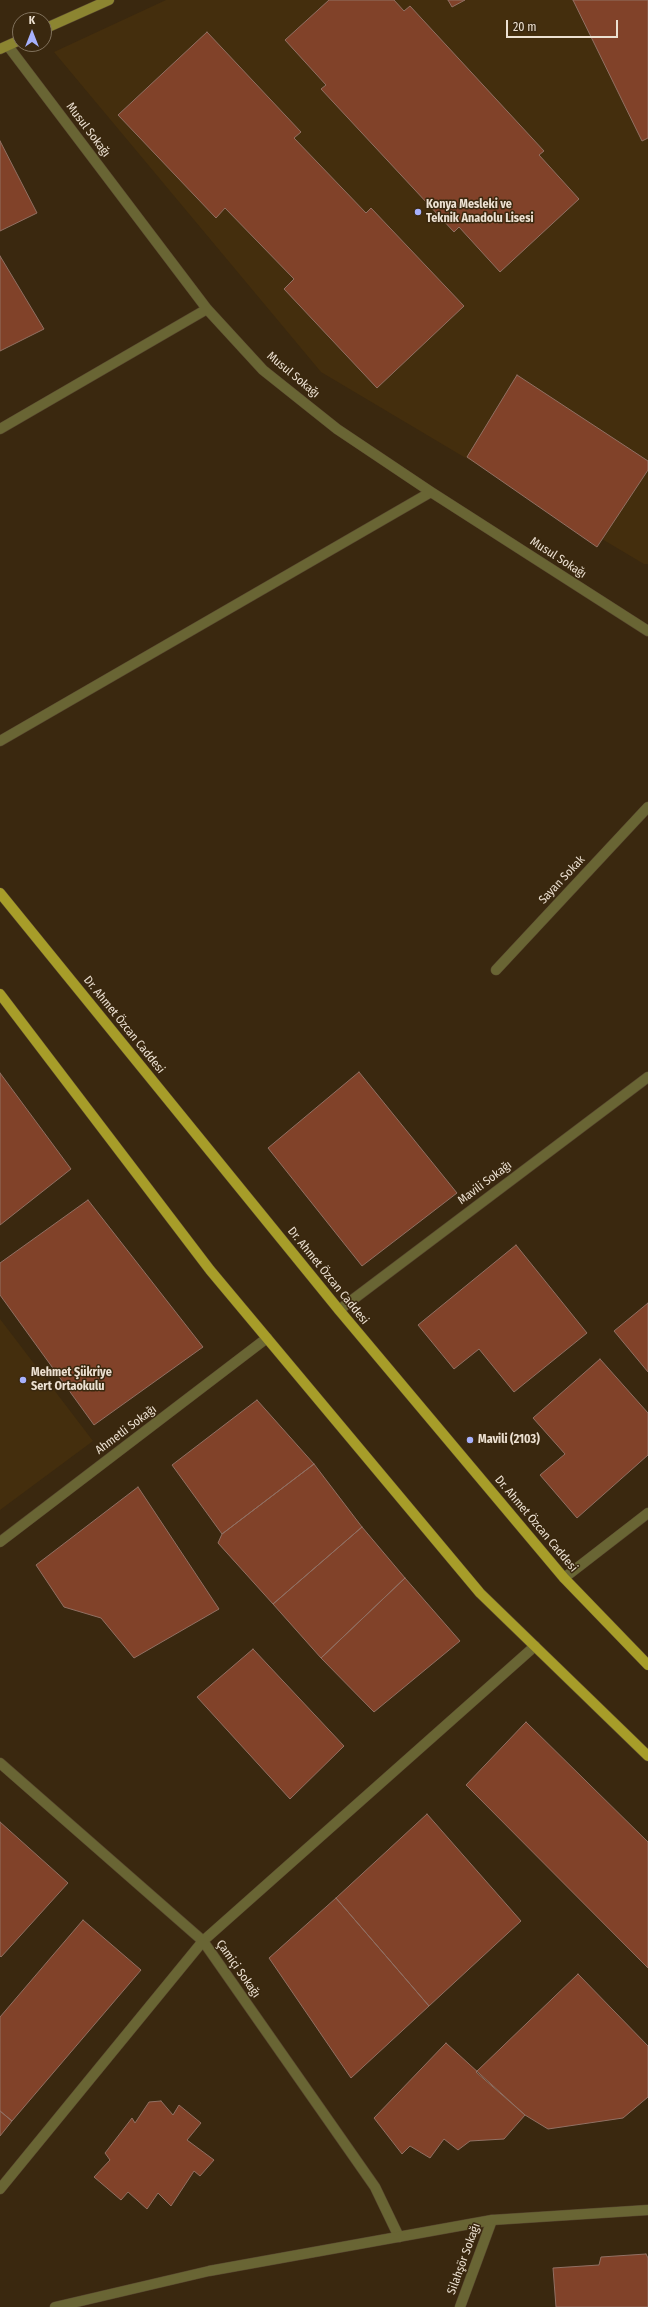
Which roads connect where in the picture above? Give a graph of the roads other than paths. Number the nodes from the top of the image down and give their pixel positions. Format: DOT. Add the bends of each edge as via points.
graph roads {
  1 [pos="109,0"];
  2 [pos="52,25"];
  3 [pos="4,47"];
  4 [pos="207,309"];
  5 [pos="0,429"];
  6 [pos="431,492"];
  7 [pos="648,631"];
  8 [pos="0,741"];
  9 [pos="648,807"];
  10 [pos="0,893"];
  11 [pos="496,970"];
  12 [pos="0,994"];
  13 [pos="648,1077"];
  14 [pos="338,1310"];
  15 [pos="267,1338"];
  16 [pos="648,1513"];
  17 [pos="0,1542"];
  18 [pos="564,1578"];
  19 [pos="535,1646"];
  20 [pos="648,1665"];
  21 [pos="648,1756"];
  22 [pos="0,1763"];
  23 [pos="203,1941"];
  24 [pos="0,2189"];
  25 [pos="648,2210"];
  26 [pos="492,2220"];
  27 [pos="399,2237"];
  28 [pos="55,2307"];
  29 [pos="460,2307"];
  1 -- 2 [label="main road"];
  3 -- 4 [label="street, Musul Sokağı"];
  4 -- 5 [label="street"];
  4 -- 6 [label="street, Musul Sokağı" via="264,370 337,429"];
  6 -- 7 [label="street, Musul Sokağı"];
  6 -- 8 [label="street"];
  9 -- 11 [label="street, Sayan Sokak"];
  10 -- 14 [label="main road, Dr. Ahmet Özcan Caddesi"];
  12 -- 15 [label="main road" via="210,1270"];
  13 -- 14 [label="street, Mavili Sokağı"];
  14 -- 18 [label="main road, Dr. Ahmet Özcan Caddesi"];
  15 -- 17 [label="street, Ahmetli Sokağı"];
  15 -- 19 [label="main road" via="480,1593"];
  16 -- 18 [label="street"];
  18 -- 20 [label="main road, Dr. Ahmet Özcan Caddesi"];
  19 -- 21 [label="main road"];
  19 -- 23 [label="street"];
  22 -- 23 [label="street, Çamiçi Sokağı"];
  23 -- 24 [label="street"];
  23 -- 27 [label="street, Çamiçi Sokağı" via="375,2187"];
  25 -- 26 [label="street"];
  26 -- 27 [label="street"];
  26 -- 29 [label="street, Silahşör Sokağı"];
  27 -- 28 [label="street" via="209,2271"];
}
